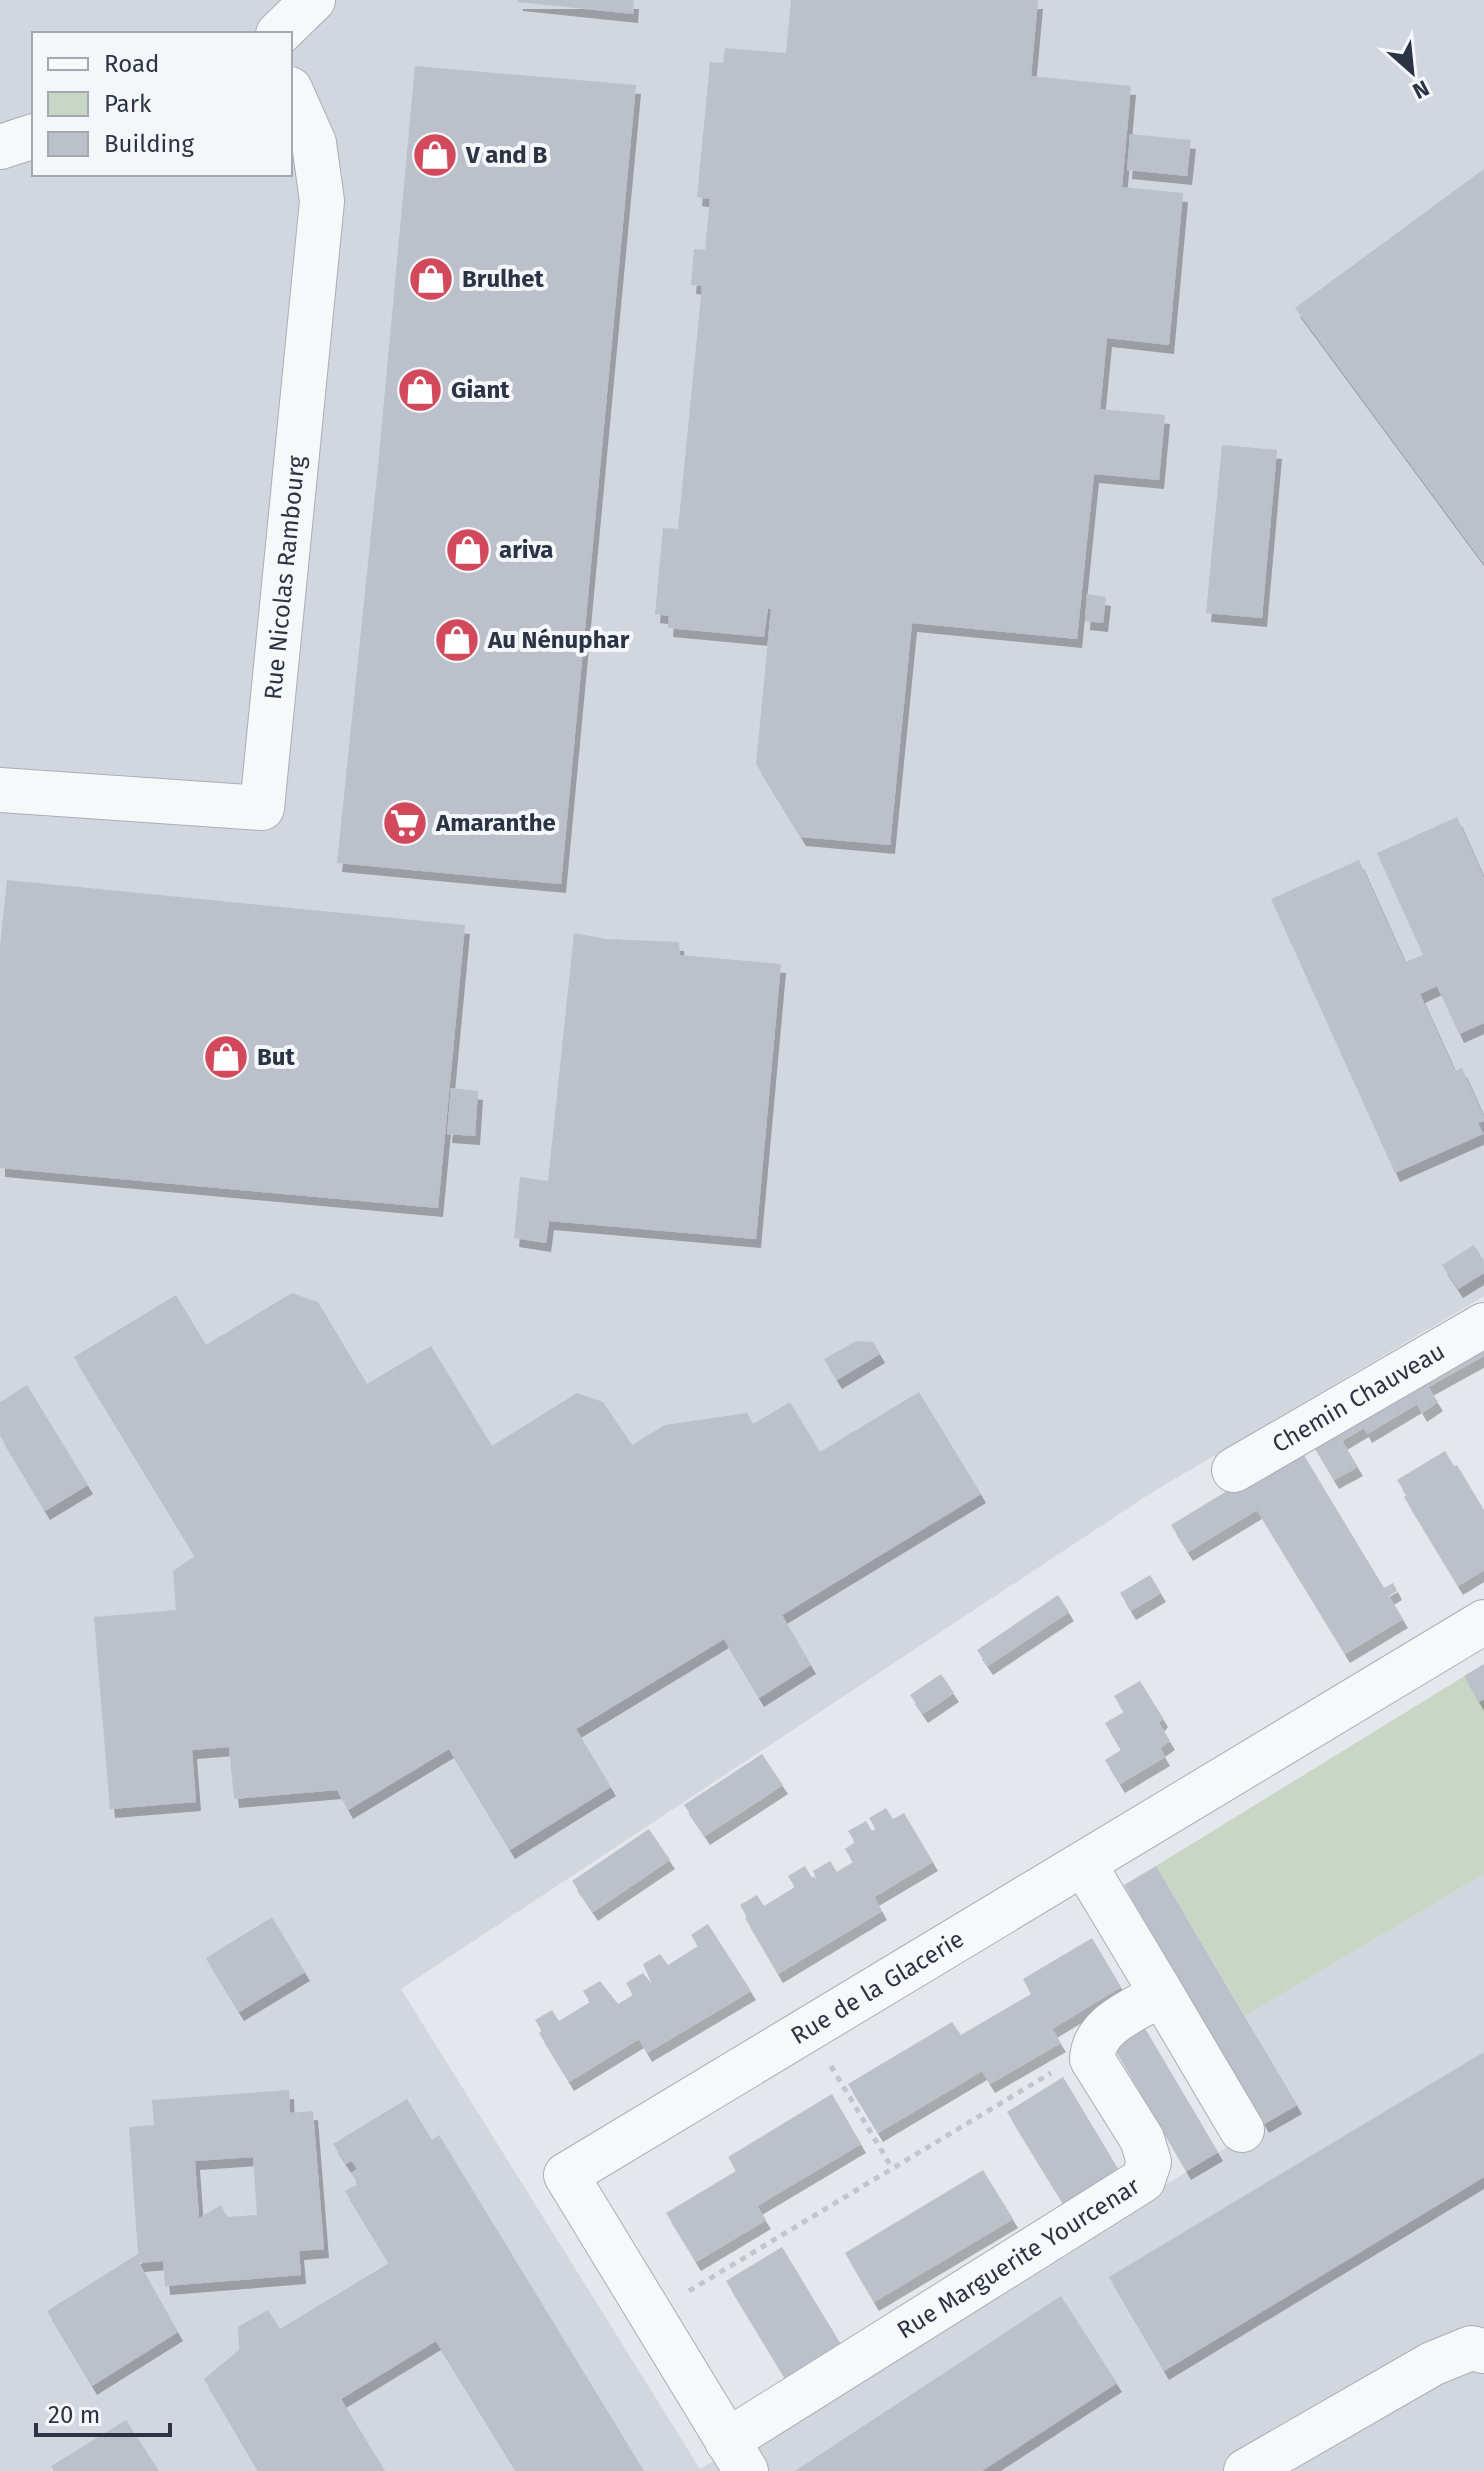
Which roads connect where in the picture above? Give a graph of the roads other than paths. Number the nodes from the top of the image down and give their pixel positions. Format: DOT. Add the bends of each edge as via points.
graph roads {
  1 [pos="313,0"];
  2 [pos="280,32"];
  3 [pos="292,94"];
  4 [pos="32,137"];
  5 [pos="0,147"];
  6 [pos="0,790"];
  7 [pos="1484,1325"];
  8 [pos="1234,1470"];
  9 [pos="1484,1622"];
  10 [pos="1084,1864"];
  11 [pos="1157,1986"];
  12 [pos="1242,2130"];
  13 [pos="1484,2351"];
  14 [pos="736,2456"];
  15 [pos="1246,2471"];
  1 -- 2 [label="street"];
  3 -- 6 [label="street, Rue Nicolas Rambourg" via="314,143 322,201 262,808"];
  4 -- 5 [label="street"];
  7 -- 8 [label="street, Chemin Chauveau"];
  9 -- 10 [label="street, Rue de la Glacerie"];
  10 -- 11 [label="street"];
  10 -- 14 [label="street, Rue de la Glacerie" via="566,2175"];
  11 -- 12 [label="street"];
  11 -- 14 [label="street, Rue Marguerite Yourcenar" via="1158,1996 1097,2036 1092,2059 1142,2139 1149,2162 1143,2180"];
  13 -- 15 [label="street" via="1471,2348 1432,2364"];
}
